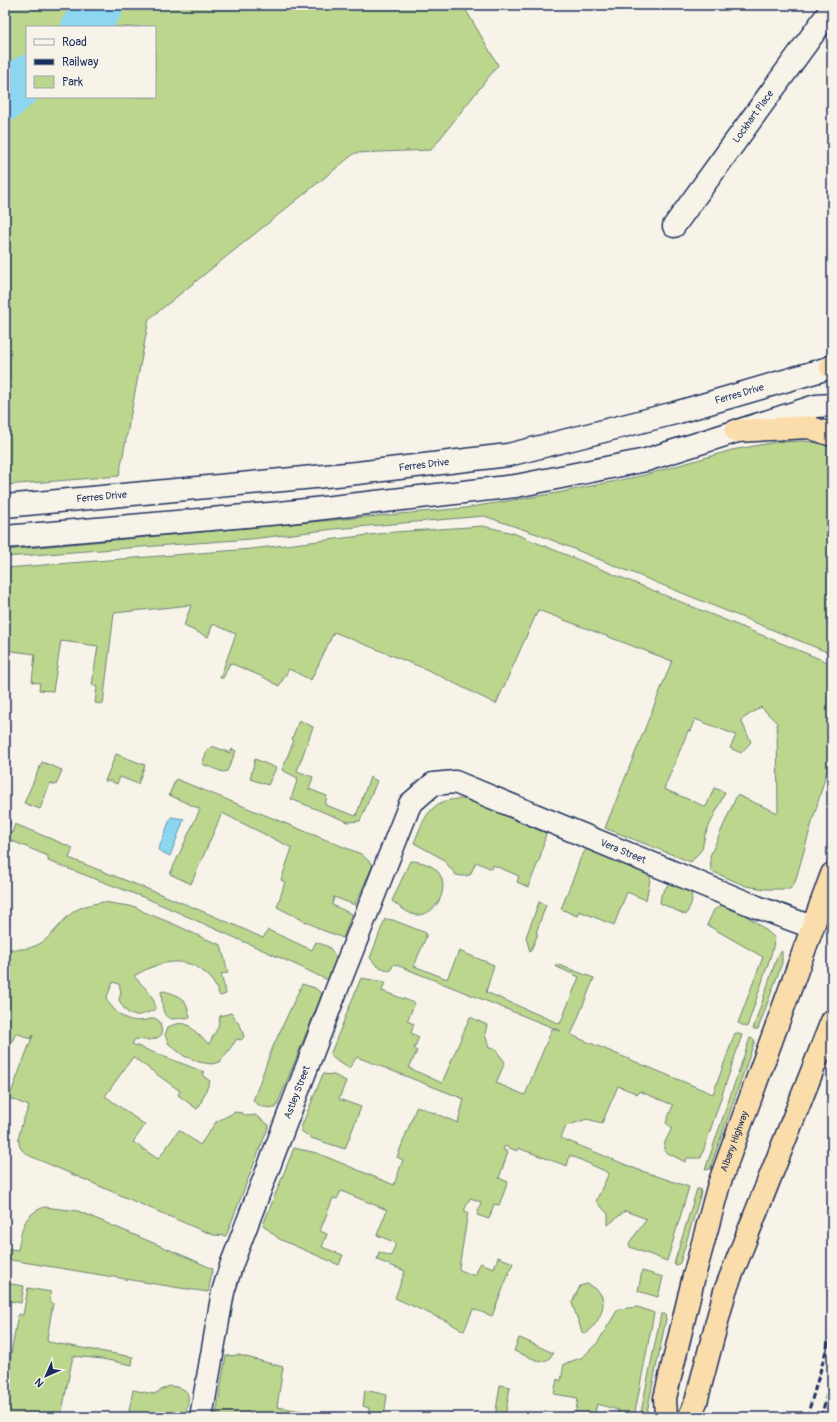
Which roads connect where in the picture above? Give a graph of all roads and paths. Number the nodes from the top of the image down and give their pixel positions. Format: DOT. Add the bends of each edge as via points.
graph roads {
  1 [pos="832,8"];
  2 [pos="674,226"];
  3 [pos="832,366"];
  4 [pos="832,405"];
  5 [pos="736,431"];
  6 [pos="832,435"];
  7 [pos="5,506"];
  8 [pos="5,537"];
  9 [pos="433,784"];
  10 [pos="832,874"];
  11 [pos="812,927"];
  12 [pos="832,1021"];
  13 [pos="201,1417"];
  14 [pos="666,1417"];
  15 [pos="689,1417"];
  1 -- 2 [label="street, Lockhart Place"];
  3 -- 7 [label="street, Ferres Drive" via="675,413 508,456 349,474"];
  4 -- 5 [label="street" via="816,406"];
  5 -- 6 [label="highway" via="809,427"];
  5 -- 8 [label="street" via="646,460 516,486 280,513"];
  9 -- 11 [label="street, Vera Street" via="455,782"];
  9 -- 13 [label="street, Astley Street" via="410,804 232,1263 223,1292"];
  10 -- 11 [label="highway, Albany Highway"];
  11 -- 14 [label="highway, Albany Highway" via="719,1184 665,1398"];
  12 -- 15 [label="highway" via="725,1291 696,1402"];
}
